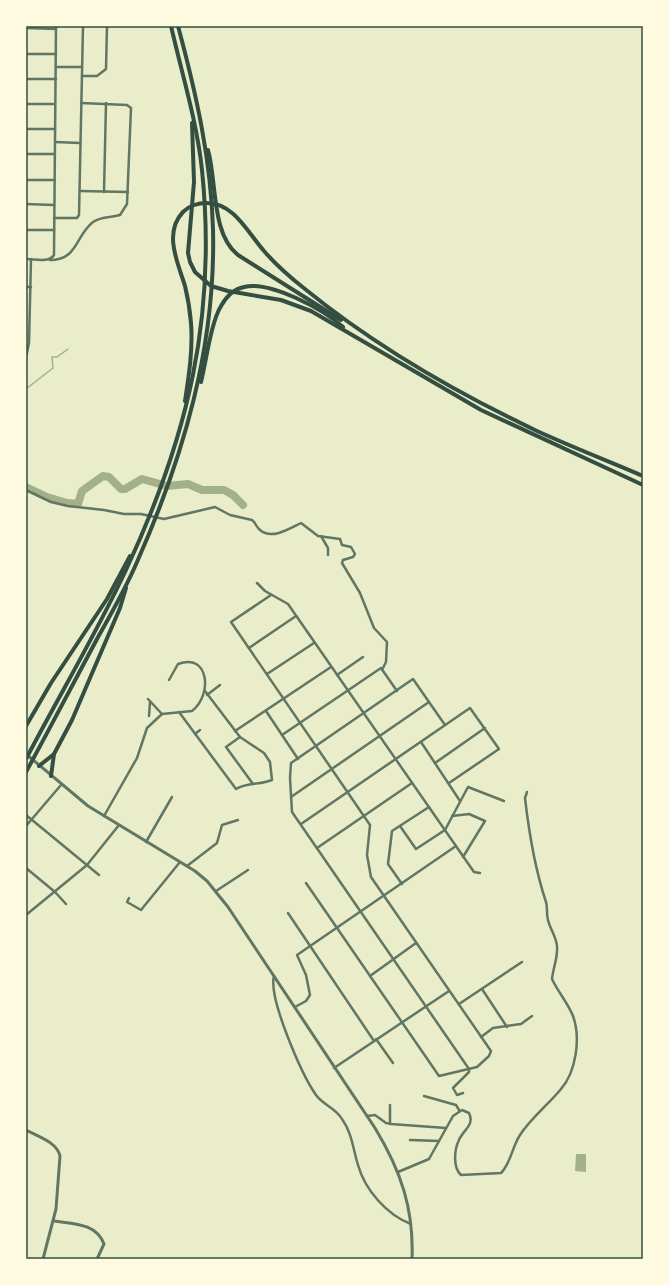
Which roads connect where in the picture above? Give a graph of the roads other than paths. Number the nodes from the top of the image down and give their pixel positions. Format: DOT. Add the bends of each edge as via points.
graph roads {
  1 [pos="82,26"];
  2 [pos="107,26"];
  3 [pos="171,26"];
  4 [pos="178,26"];
  5 [pos="26,28"];
  6 [pos="56,28"];
  7 [pos="26,54"];
  8 [pos="56,54"];
  9 [pos="56,66"];
  10 [pos="82,67"];
  11 [pos="82,76"];
  12 [pos="26,79"];
  13 [pos="56,79"];
  14 [pos="81,103"];
  15 [pos="106,103"];
  16 [pos="26,104"];
  17 [pos="56,104"];
  18 [pos="192,115"];
  19 [pos="26,129"];
  20 [pos="55,129"];
  21 [pos="204,135"];
  22 [pos="55,142"];
  23 [pos="80,143"];
  24 [pos="26,154"];
  25 [pos="55,154"];
  26 [pos="26,180"];
  27 [pos="55,180"];
  28 [pos="80,191"];
  29 [pos="104,192"];
  30 [pos="128,192"];
  31 [pos="26,204"];
  32 [pos="54,205"];
  33 [pos="54,218"];
  34 [pos="26,230"];
  35 [pos="54,230"];
  36 [pos="26,259"];
  37 [pos="31,259"];
  38 [pos="47,260"];
  39 [pos="26,287"];
  40 [pos="31,287"];
  41 [pos="26,312"];
  42 [pos="30,312"];
  43 [pos="355,328"];
  44 [pos="350,332"];
  45 [pos="28,337"];
  46 [pos="26,358"];
  47 [pos="182,423"];
  48 [pos="189,423"];
  49 [pos="643,476"];
  50 [pos="643,485"];
  51 [pos="26,490"];
  52 [pos="321,536"];
  53 [pos="135,548"];
  54 [pos="328,555"];
  55 [pos="129,580"];
  56 [pos="258,583"];
  57 [pos="271,595"];
  58 [pos="296,616"];
  59 [pos="314,642"];
  60 [pos="249,648"];
  61 [pos="363,657"];
  62 [pos="331,667"];
  63 [pos="382,670"];
  64 [pos="267,674"];
  65 [pos="337,675"];
  66 [pos="169,680"];
  67 [pos="220,685"];
  68 [pos="348,690"];
  69 [pos="205,691"];
  70 [pos="397,691"];
  71 [pos="208,695"];
  72 [pos="148,699"];
  73 [pos="284,699"];
  74 [pos="150,702"];
  75 [pos="429,702"];
  76 [pos="266,711"];
  77 [pos="179,712"];
  78 [pos="364,713"];
  79 [pos="162,714"];
  80 [pos="149,716"];
  81 [pos="300,722"];
  82 [pos="445,725"];
  83 [pos="26,726"];
  84 [pos="485,728"];
  85 [pos="200,730"];
  86 [pos="235,732"];
  87 [pos="195,734"];
  88 [pos="282,734"];
  89 [pos="379,736"];
  90 [pos="240,737"];
  91 [pos="421,742"];
  92 [pos="316,746"];
  93 [pos="26,754"];
  94 [pos="54,754"];
  95 [pos="26,759"];
  96 [pos="298,759"];
  97 [pos="396,759"];
  98 [pos="435,763"];
  99 [pos="39,766"];
  100 [pos="332,769"];
  101 [pos="26,772"];
  102 [pos="51,776"];
  103 [pos="412,783"];
  104 [pos="449,783"];
  105 [pos="253,784"];
  106 [pos="61,785"];
  107 [pos="348,792"];
  108 [pos="527,792"];
  109 [pos="172,797"];
  110 [pos="291,797"];
  111 [pos="460,801"];
  112 [pos="504,801"];
  113 [pos="429,807"];
  114 [pos="26,815"];
  115 [pos="104,816"];
  116 [pos="364,816"];
  117 [pos="452,816"];
  118 [pos="31,820"];
  119 [pos="238,820"];
  120 [pos="301,824"];
  121 [pos="119,825"];
  122 [pos="26,826"];
  123 [pos="400,826"];
  124 [pos="445,830"];
  125 [pos="146,842"];
  126 [pos="456,846"];
  127 [pos="317,848"];
  128 [pos="463,857"];
  129 [pos="180,862"];
  130 [pos="86,865"];
  131 [pos="187,866"];
  132 [pos="27,870"];
  133 [pos="248,870"];
  134 [pos="480,873"];
  135 [pos="99,875"];
  136 [pos="306,883"];
  137 [pos="402,884"];
  138 [pos="216,891"];
  139 [pos="55,892"];
  140 [pos="384,896"];
  141 [pos="129,898"];
  142 [pos="66,904"];
  143 [pos="361,912"];
  144 [pos="288,913"];
  145 [pos="26,915"];
  146 [pos="337,928"];
  147 [pos="416,943"];
  148 [pos="310,946"];
  149 [pos="393,959"];
  150 [pos="522,962"];
  151 [pos="274,975"];
  152 [pos="370,976"];
  153 [pos="482,989"];
  154 [pos="449,991"];
  155 [pos="459,1004"];
  156 [pos="426,1006"];
  157 [pos="295,1007"];
  158 [pos="532,1016"];
  159 [pos="402,1022"];
  160 [pos="507,1027"];
  161 [pos="481,1037"];
  162 [pos="375,1040"];
  163 [pos="393,1063"];
  164 [pos="334,1068"];
  165 [pos="469,1069"];
  166 [pos="463,1093"];
  167 [pos="424,1096"];
  168 [pos="390,1105"];
  169 [pos="459,1110"];
  170 [pos="367,1116"];
  171 [pos="390,1124"];
  172 [pos="446,1128"];
  173 [pos="26,1130"];
  174 [pos="410,1140"];
  175 [pos="439,1141"];
  176 [pos="398,1172"];
  177 [pos="54,1221"];
  178 [pos="411,1224"];
  179 [pos="43,1259"];
  180 [pos="97,1259"];
  181 [pos="412,1259"];
  1 -- 10 [label="street"];
  2 -- 11 [label="street" via="106,69 97,76"];
  3 -- 18 [label="highway"];
  4 -- 21 [label="highway"];
  5 -- 6 [label="street"];
  6 -- 8 [label="street"];
  7 -- 8 [label="street"];
  8 -- 9 [label="street"];
  9 -- 10 [label="street"];
  9 -- 13 [label="street"];
  10 -- 11 [label="street"];
  11 -- 14 [label="street"];
  12 -- 13 [label="street"];
  13 -- 17 [label="street"];
  14 -- 15 [label="street"];
  14 -- 23 [label="street"];
  15 -- 29 [label="street"];
  15 -- 30 [label="street" via="131,108"];
  16 -- 17 [label="street"];
  17 -- 20 [label="street"];
  18 -- 44 [label="highway" via="194,182 188,253 199,277 211,286 281,300 311,311"];
  18 -- 47 [label="highway" via="202,170 206,234 205,295 198,355"];
  19 -- 20 [label="street"];
  20 -- 22 [label="street"];
  21 -- 43 [label="highway" via="210,155 221,231 227,244 238,255"];
  21 -- 48 [label="highway" via="213,230 212,279 204,355"];
  22 -- 23 [label="street"];
  22 -- 25 [label="street"];
  23 -- 28 [label="street"];
  24 -- 25 [label="street"];
  25 -- 27 [label="street"];
  26 -- 27 [label="street"];
  27 -- 32 [label="street"];
  28 -- 29 [label="street"];
  28 -- 33 [label="street" via="78,217"];
  29 -- 30 [label="street"];
  30 -- 38 [label="street" via="127,204 120,216 99,219 88,228 68,255 60,260"];
  31 -- 32 [label="street"];
  32 -- 33 [label="street"];
  33 -- 35 [label="street"];
  34 -- 35 [label="street"];
  35 -- 38 [label="street" via="54,255"];
  36 -- 37 [label="street"];
  37 -- 38 [label="street"];
  37 -- 40 [label="street"];
  39 -- 40 [label="street"];
  40 -- 42 [label="street"];
  41 -- 42 [label="street"];
  42 -- 45 [label="street"];
  43 -- 47 [label="highway" via="292,278 264,252 231,211 215,203 201,203 183,212 175,224 172,237 189,305 192,331"];
  43 -- 49 [label="highway" via="415,366 537,431"];
  44 -- 48 [label="highway" via="336,320 280,292 256,286 236,290 220,307"];
  44 -- 50 [label="highway" via="481,410"];
  45 -- 46 [label="street"];
  47 -- 53 [label="highway" via="172,456"];
  48 -- 55 [label="highway" via="178,458"];
  51 -- 52 [label="street" via="51,502 68,506 164,519 215,507 230,515 252,520 258,529 267,534 301,523"];
  52 -- 54 [label="street" via="328,548"];
  52 -- 63 [label="street" via="340,539 342,545 351,547 354,552 354,556 343,560 342,563 360,594 374,628 387,642 386,662"];
  53 -- 83 [label="highway"];
  53 -- 95 [label="highway" via="118,586"];
  55 -- 94 [label="highway" via="89,683"];
  55 -- 101 [label="highway"];
  56 -- 57 [label="street"];
  57 -- 58 [label="street" via="288,604"];
  57 -- 60 [label="street" via="231,622"];
  58 -- 59 [label="street"];
  58 -- 60 [label="street"];
  59 -- 62 [label="street"];
  59 -- 64 [label="street"];
  60 -- 64 [label="street"];
  61 -- 65 [label="street"];
  62 -- 65 [label="street"];
  62 -- 73 [label="street"];
  63 -- 68 [label="street" via="381,668"];
  63 -- 70 [label="street"];
  64 -- 73 [label="street"];
  65 -- 68 [label="street"];
  66 -- 69 [label="street" via="178,664 195,664 204,675"];
  67 -- 71 [label="street"];
  68 -- 78 [label="street"];
  68 -- 81 [label="street"];
  69 -- 71 [label="street"];
  69 -- 77 [label="street" via="201,701 192,711"];
  70 -- 75 [label="street" via="414,679"];
  70 -- 78 [label="street"];
  71 -- 86 [label="street"];
  72 -- 74 [label="street"];
  73 -- 76 [label="street"];
  73 -- 81 [label="street"];
  74 -- 79 [label="street"];
  74 -- 80 [label="street"];
  75 -- 82 [label="street"];
  75 -- 89 [label="street"];
  76 -- 86 [label="street"];
  76 -- 88 [label="street"];
  77 -- 79 [label="street"];
  77 -- 87 [label="street"];
  78 -- 89 [label="street"];
  78 -- 92 [label="street"];
  79 -- 115 [label="street" via="147,728 137,758"];
  81 -- 88 [label="street"];
  81 -- 92 [label="street"];
  82 -- 84 [label="street" via="470,708"];
  82 -- 91 [label="street"];
  84 -- 98 [label="street"];
  84 -- 104 [label="street" via="499,749"];
  85 -- 87 [label="street"];
  86 -- 90 [label="street"];
  87 -- 105 [label="street" via="236,789"];
  88 -- 96 [label="street"];
  89 -- 97 [label="street"];
  89 -- 100 [label="street"];
  90 -- 105 [label="street" via="226,747"];
  90 -- 105 [label="street" via="264,753 270,762 272,780"];
  91 -- 97 [label="street"];
  91 -- 98 [label="street"];
  92 -- 96 [label="street"];
  92 -- 100 [label="street"];
  93 -- 99 [label="street"];
  94 -- 99 [label="highway"];
  94 -- 102 [label="highway"];
  96 -- 110 [label="street" via="291,763"];
  97 -- 103 [label="street"];
  97 -- 107 [label="street"];
  98 -- 104 [label="street"];
  99 -- 102 [label="street"];
  100 -- 107 [label="street"];
  100 -- 110 [label="street"];
  102 -- 106 [label="street"];
  103 -- 113 [label="street"];
  103 -- 116 [label="street"];
  104 -- 111 [label="street"];
  106 -- 115 [label="street"];
  106 -- 118 [label="street"];
  107 -- 116 [label="street"];
  107 -- 120 [label="street"];
  108 -- 169 [label="street" via="524,798 530,840 540,890 547,906 548,921 557,946 557,960 552,979 574,1017 577,1035 572,1069 562,1088 520,1135 501,1174 461,1176 458,1172 458,1141 471,1120 469,1113"];
  109 -- 125 [label="street"];
  110 -- 120 [label="street" via="292,812"];
  111 -- 112 [label="street" via="468,787"];
  111 -- 117 [label="street"];
  113 -- 123 [label="street"];
  113 -- 124 [label="street"];
  114 -- 118 [label="street"];
  115 -- 121 [label="street"];
  116 -- 127 [label="street"];
  116 -- 140 [label="street" via="370,825 367,854 371,877"];
  117 -- 124 [label="street"];
  117 -- 128 [label="street" via="469,814 485,821"];
  118 -- 122 [label="street"];
  118 -- 130 [label="street"];
  119 -- 131 [label="street" via="222,826 217,843"];
  120 -- 127 [label="street"];
  121 -- 125 [label="street"];
  121 -- 130 [label="street"];
  123 -- 124 [label="street" via="416,849"];
  123 -- 137 [label="street" via="392,831 388,864"];
  124 -- 126 [label="street"];
  125 -- 129 [label="street"];
  126 -- 128 [label="street"];
  126 -- 137 [label="street"];
  127 -- 143 [label="street"];
  128 -- 134 [label="street" via="474,872"];
  129 -- 131 [label="street"];
  129 -- 141 [label="street" via="141,910 127,902"];
  130 -- 135 [label="street"];
  130 -- 139 [label="street"];
  131 -- 138 [label="street"];
  132 -- 139 [label="street"];
  133 -- 138 [label="street"];
  136 -- 146 [label="street"];
  137 -- 140 [label="street"];
  138 -- 151 [label="street"];
  139 -- 142 [label="street"];
  139 -- 145 [label="street"];
  140 -- 143 [label="street"];
  140 -- 147 [label="street"];
  143 -- 146 [label="street"];
  143 -- 149 [label="street"];
  144 -- 148 [label="street"];
  146 -- 148 [label="street"];
  146 -- 152 [label="street"];
  147 -- 149 [label="street"];
  147 -- 154 [label="street"];
  148 -- 157 [label="street" via="297,955 306,975 310,995 306,1001"];
  148 -- 162 [label="street"];
  149 -- 152 [label="street"];
  149 -- 156 [label="street"];
  150 -- 153 [label="street"];
  151 -- 157 [label="street"];
  151 -- 178 [label="street" via="272,983 280,1014 310,1085 320,1099 337,1112 346,1126 361,1173 372,1193 401,1221"];
  152 -- 159 [label="street"];
  153 -- 155 [label="street"];
  153 -- 160 [label="street"];
  154 -- 155 [label="street"];
  154 -- 156 [label="street"];
  155 -- 161 [label="street"];
  156 -- 159 [label="street"];
  156 -- 165 [label="street"];
  157 -- 164 [label="street"];
  158 -- 160 [label="street" via="521,1024"];
  159 -- 162 [label="street"];
  159 -- 165 [label="street" via="439,1076"];
  160 -- 161 [label="street" via="493,1028"];
  161 -- 165 [label="street" via="491,1051 480,1065"];
  162 -- 163 [label="street"];
  162 -- 164 [label="street"];
  164 -- 170 [label="street"];
  165 -- 166 [label="street" via="453,1088 457,1095"];
  167 -- 169 [label="street" via="456,1105"];
  168 -- 171 [label="street"];
  169 -- 172 [label="street"];
  170 -- 171 [label="street" via="375,1115"];
  170 -- 176 [label="street"];
  171 -- 172 [label="street"];
  172 -- 175 [label="street"];
  173 -- 177 [label="street" via="59,1150"];
  174 -- 175 [label="street"];
  175 -- 176 [label="street" via="428,1159"];
  176 -- 178 [label="street"];
  177 -- 179 [label="street"];
  177 -- 180 [label="street" via="96,1230 104,1244"];
  178 -- 181 [label="street"];
}
